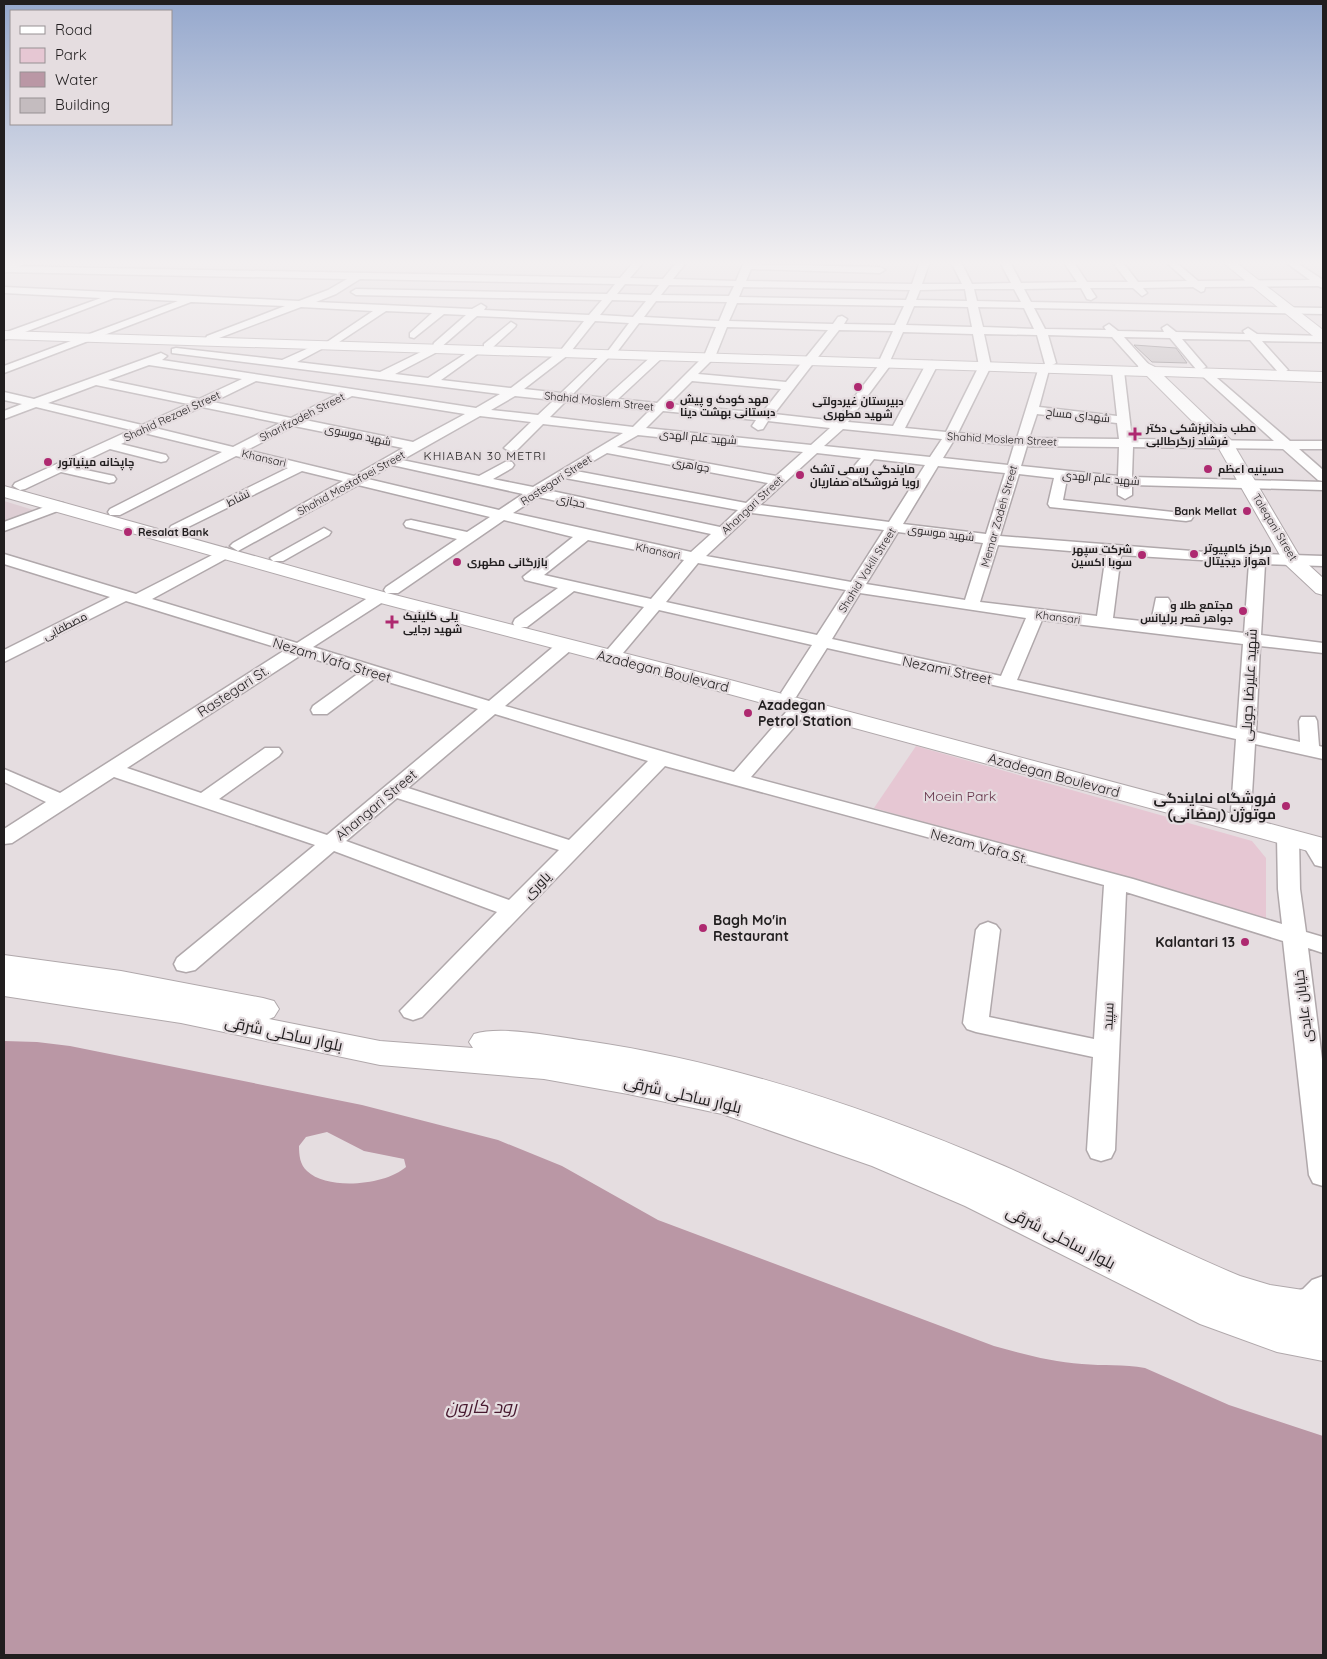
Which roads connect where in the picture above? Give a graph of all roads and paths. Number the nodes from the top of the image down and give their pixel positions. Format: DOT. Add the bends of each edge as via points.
graph roads {
  1 [pos="80,341"];
  2 [pos="202,341"];
  3 [pos="264,341"];
  4 [pos="443,341"];
  5 [pos="490,341"];
  6 [pos="573,341"];
  7 [pos="620,341"];
  8 [pos="715,341"];
  9 [pos="824,341"];
  10 [pos="894,341"];
  11 [pos="932,341"];
  12 [pos="980,341"];
  13 [pos="1043,341"];
  14 [pos="1121,341"];
  15 [pos="1178,341"];
  16 [pos="1257,341"];
  17 [pos="328,343"];
  18 [pos="437,347"];
  19 [pos="482,348"];
  20 [pos="176,351"];
  21 [pos="565,351"];
  22 [pos="611,352"];
  23 [pos="709,355"];
  24 [pos="932,355"];
  25 [pos="658,356"];
  26 [pos="812,358"];
  27 [pos="148,361"];
  28 [pos="886,361"];
  29 [pos="284,364"];
  30 [pos="985,364"];
  31 [pos="1047,365"];
  32 [pos="1147,369"];
  33 [pos="4,370"];
  34 [pos="1282,370"];
  35 [pos="1118,371"];
  36 [pos="1203,371"];
  37 [pos="1323,371"];
  38 [pos="382,376"];
  39 [pos="689,377"];
  40 [pos="1323,377"];
  41 [pos="254,378"];
  42 [pos="95,381"];
  43 [pos="430,382"];
  44 [pos="789,386"];
  45 [pos="350,392"];
  46 [pos="513,392"];
  47 [pos="4,396"];
  48 [pos="563,398"];
  49 [pos="607,402"];
  50 [pos="200,403"];
  51 [pos="34,404"];
  52 [pos="660,408"];
  53 [pos="1032,410"];
  54 [pos="478,412"];
  55 [pos="4,414"];
  56 [pos="764,418"];
  57 [pos="541,419"];
  58 [pos="1123,420"];
  59 [pos="293,422"];
  60 [pos="839,426"];
  61 [pos="143,429"];
  62 [pos="636,431"];
  63 [pos="896,432"];
  64 [pos="950,436"];
  65 [pos="745,442"];
  66 [pos="1021,442"];
  67 [pos="1126,443"];
  68 [pos="1225,444"];
  69 [pos="108,445"];
  70 [pos="1286,445"];
  71 [pos="1323,445"];
  72 [pos="416,447"];
  73 [pos="511,448"];
  74 [pos="814,449"];
  75 [pos="604,450"];
  76 [pos="235,451"];
  77 [pos="870,455"];
  78 [pos="161,458"];
  79 [pos="390,461"];
  80 [pos="934,463"];
  81 [pos="507,465"];
  82 [pos="300,467"];
  83 [pos="59,468"];
  84 [pos="1012,470"];
  85 [pos="563,473"];
  86 [pos="1061,475"];
  87 [pos="853,476"];
  88 [pos="1323,477"];
  89 [pos="109,479"];
  90 [pos="356,480"];
  91 [pos="480,481"];
  92 [pos="778,481"];
  93 [pos="1126,481"];
  94 [pos="9,486"];
  95 [pos="1251,486"];
  96 [pos="1323,486"];
  97 [pos="534,493"];
  98 [pos="58,506"];
  99 [pos="748,508"];
  100 [pos="115,512"];
  101 [pos="1123,512"];
  102 [pos="502,515"];
  103 [pos="1186,518"];
  104 [pos="411,524"];
  105 [pos="4,527"];
  106 [pos="893,527"];
  107 [pos="324,532"];
  108 [pos="723,532"];
  109 [pos="585,535"];
  110 [pos="191,536"];
  111 [pos="469,538"];
  112 [pos="993,540"];
  113 [pos="232,550"];
  114 [pos="1114,550"];
  115 [pos="4,558"];
  116 [pos="278,558"];
  117 [pos="694,558"];
  118 [pos="1257,559"];
  119 [pos="1292,560"];
  120 [pos="1323,561"];
  121 [pos="571,586"];
  122 [pos="855,588"];
  123 [pos="1323,589"];
  124 [pos="386,593"];
  125 [pos="133,597"];
  126 [pos="1162,601"];
  127 [pos="654,605"];
  128 [pos="971,606"];
  129 [pos="1036,614"];
  130 [pos="520,623"];
  131 [pos="1104,623"];
  132 [pos="1158,629"];
  133 [pos="1251,640"];
  134 [pos="821,642"];
  135 [pos="565,646"];
  136 [pos="618,648"];
  137 [pos="1323,648"];
  138 [pos="298,650"];
  139 [pos="4,656"];
  140 [pos="371,672"];
  141 [pos="1007,683"];
  142 [pos="796,700"];
  143 [pos="492,708"];
  144 [pos="320,710"];
  145 [pos="1308,721"];
  146 [pos="1246,736"];
  147 [pos="272,752"];
  148 [pos="1316,752"];
  149 [pos="662,759"];
  150 [pos="111,769"];
  151 [pos="4,775"];
  152 [pos="738,781"];
  153 [pos="393,790"];
  154 [pos="204,800"];
  155 [pos="61,801"];
  156 [pos="1241,811"];
  157 [pos="4,838"];
  158 [pos="1288,838"];
  159 [pos="331,843"];
  160 [pos="1321,846"];
  161 [pos="574,848"];
  162 [pos="1115,883"];
  163 [pos="512,909"];
  164 [pos="988,930"];
  165 [pos="1295,937"];
  166 [pos="1323,945"];
  167 [pos="186,964"];
  168 [pos="4,965"];
  169 [pos="4,985"];
  170 [pos="407,1035"];
  171 [pos="1106,1050"];
  172 [pos="1317,1074"];
  173 [pos="1101,1150"];
  174 [pos="1323,1175"];
  175 [pos="1323,1289"];
  176 [pos="1308,1309"];
  177 [pos="1323,1343"];
  1 -- 33 [label="street"];
  2 -- 20 [label="street"];
  3 -- 17 [label="main road"];
  4 -- 18 [label="street, Sharifzadeh Street"];
  5 -- 19 [label="street"];
  6 -- 21 [label="street, Shahid Mostafaei Street"];
  7 -- 22 [label="street"];
  8 -- 23 [label="street, Rastegari Street"];
  9 -- 26 [label="street"];
  10 -- 28 [label="street, Ahangari Street"];
  11 -- 24 [label="street"];
  12 -- 30 [label="street"];
  13 -- 31 [label="street"];
  14 -- 32 [label="street"];
  15 -- 36 [label="street"];
  16 -- 34 [label="street"];
  17 -- 18 [label="main road"];
  17 -- 29 [label="street, Shahid Rezaei Street"];
  18 -- 19 [label="main road"];
  18 -- 38 [label="street, Sharifzadeh Street"];
  19 -- 21 [label="main road"];
  19 -- 43 [label="street"];
  20 -- 27 [label="street"];
  20 -- 29 [label="street, Shahid Moslem Street"];
  21 -- 22 [label="main road"];
  21 -- 46 [label="street, Shahid Mostafaei Street"];
  22 -- 23 [label="main road"];
  22 -- 25 [label="main road"];
  22 -- 48 [label="street"];
  23 -- 25 [label="main road"];
  23 -- 26 [label="main road"];
  23 -- 39 [label="street, Rastegari Street"];
  24 -- 28 [label="main road"];
  24 -- 30 [label="main road"];
  24 -- 63 [label="street"];
  25 -- 49 [label="street"];
  26 -- 28 [label="main road"];
  26 -- 44 [label="street"];
  27 -- 41 [label="street, شهید علم الهدی"];
  27 -- 42 [label="street"];
  28 -- 60 [label="street, Ahangari Street"];
  29 -- 38 [label="street, Shahid Moslem Street"];
  29 -- 41 [label="street, Shahid Rezaei Street"];
  30 -- 31 [label="main road"];
  30 -- 64 [label="street, Shahid Vakili Street"];
  31 -- 32 [label="main road"];
  31 -- 35 [label="main road"];
  31 -- 53 [label="street, Memar Zadeh Street"];
  32 -- 35 [label="main road"];
  32 -- 36 [label="main road"];
  32 -- 68 [label="main road, Taleqani Street"];
  34 -- 36 [label="main road"];
  34 -- 37 [label="main road"];
  35 -- 58 [label="street"];
  36 -- 40 [label="main road"];
  36 -- 70 [label="street"];
  38 -- 43 [label="street, Shahid Moslem Street"];
  38 -- 45 [label="street, Sharifzadeh Street"];
  39 -- 44 [label="street"];
  39 -- 52 [label="street, Rastegari Street"];
  41 -- 45 [label="street, شهید علم الهدی"];
  41 -- 50 [label="street, Shahid Rezaei Street"];
  42 -- 50 [label="street, شهید موسوی"];
  42 -- 51 [label="street"];
  43 -- 46 [label="street, Shahid Moslem Street"];
  44 -- 56 [label="street"];
  45 -- 54 [label="street, شهید علم الهدی"];
  45 -- 59 [label="street, Sharifzadeh Street"];
  46 -- 48 [label="street, Shahid Moslem Street"];
  46 -- 54 [label="street, Shahid Mostafaei Street"];
  47 -- 51 [label="street, Khansari"];
  48 -- 49 [label="street, Shahid Moslem Street"];
  48 -- 57 [label="street"];
  49 -- 52 [label="street, Shahid Moslem Street"];
  50 -- 59 [label="street, شهید موسوی"];
  50 -- 61 [label="street, Shahid Rezaei Street"];
  51 -- 55 [label="street"];
  51 -- 61 [label="street, Khansari"];
  52 -- 56 [label="street, Shahid Moslem Street"];
  52 -- 62 [label="street, Rastegari Street"];
  53 -- 58 [label="street, شهدای مساح"];
  53 -- 66 [label="street, Memar Zadeh Street"];
  54 -- 57 [label="street, شهید علم الهدی"];
  54 -- 72 [label="street, Shahid Mostafaei Street"];
  56 -- 60 [label="street, Shahid Moslem Street"];
  56 -- 65 [label="street"];
  57 -- 62 [label="street, شهید علم الهدی"];
  57 -- 73 [label="street"];
  58 -- 67 [label="street"];
  59 -- 72 [label="street, شهید موسوی"];
  59 -- 76 [label="street, Sharifzadeh Street"];
  60 -- 63 [label="street, Shahid Moslem Street"];
  60 -- 74 [label="street, Ahangari Street"];
  61 -- 69 [label="street, Shahid Rezaei Street"];
  61 -- 76 [label="street, Khansari"];
  62 -- 65 [label="street, شهید علم الهدی"];
  62 -- 75 [label="street, Rastegari Street"];
  63 -- 64 [label="street, Shahid Moslem Street"];
  64 -- 66 [label="street, Shahid Moslem Street"];
  64 -- 80 [label="street, Shahid Vakili Street"];
  65 -- 74 [label="street, شهید علم الهدی"];
  66 -- 67 [label="street, Shahid Moslem Street"];
  66 -- 84 [label="street, Memar Zadeh Street"];
  67 -- 68 [label="street, Shahid Moslem Street"];
  67 -- 93 [label="street"];
  68 -- 70 [label="street, Shahid Moslem Street"];
  68 -- 95 [label="main road, Taleqani Street"];
  69 -- 78 [label="street"];
  69 -- 83 [label="street, Shahid Rezaei Street"];
  70 -- 71 [label="street, Shahid Moslem Street"];
  70 -- 88 [label="street"];
  72 -- 79 [label="street, Shahid Mostafaei Street"];
  74 -- 77 [label="street, شهید علم الهدی"];
  74 -- 92 [label="street, Ahangari Street"];
  75 -- 85 [label="street, Rastegari Street"];
  75 -- 92 [label="street, جواهری"];
  76 -- 82 [label="street, Khansari"];
  76 -- 100 [label="street, Sharifzadeh Street"];
  77 -- 80 [label="street, شهید علم الهدی"];
  77 -- 87 [label="street"];
  79 -- 90 [label="street, Shahid Mostafaei Street"];
  79 -- 91 [label="street, حجازی"];
  80 -- 84 [label="street, شهید علم الهدی"];
  80 -- 106 [label="street, Shahid Vakili Street"];
  81 -- 91 [label="street"];
  82 -- 90 [label="street, Khansari"];
  82 -- 110 [label="street, نشاط"];
  83 -- 89 [label="street"];
  83 -- 94 [label="street, Shahid Rezaei Street"];
  84 -- 86 [label="street, شهید علم الهدی"];
  84 -- 112 [label="street, Memar Zadeh Street"];
  85 -- 97 [label="street, Rastegari Street"];
  85 -- 99 [label="street, شهید موسوی"];
  86 -- 93 [label="street, شهید علم الهدی"];
  86 -- 101 [label="street" via="1055,504"];
  90 -- 102 [label="street, Khansari"];
  90 -- 113 [label="street, Shahid Mostafaei Street"];
  91 -- 97 [label="street, حجازی"];
  92 -- 99 [label="street, Ahangari Street"];
  93 -- 95 [label="street, شهید علم الهدی"];
  93 -- 101 [label="street"];
  94 -- 98 [label="main road, Azadegan Boulevard"];
  94 -- 100 [label="main road, Azadegan Boulevard"];
  95 -- 96 [label="street, شهید علم الهدی"];
  95 -- 119 [label="main road, Taleqani Street"];
  97 -- 102 [label="street, Rastegari Street"];
  97 -- 108 [label="street, حجازی"];
  98 -- 105 [label="street"];
  98 -- 110 [label="main road, Azadegan Boulevard"];
  99 -- 106 [label="street, شهید موسوی"];
  99 -- 108 [label="street, Ahangari Street"];
  100 -- 110 [label="main road, Azadegan Boulevard"];
  101 -- 103 [label="street"];
  102 -- 109 [label="street, Khansari"];
  102 -- 111 [label="street, Rastegari Street"];
  104 -- 111 [label="street"];
  106 -- 112 [label="street, شهید موسوی"];
  106 -- 122 [label="street, Shahid Vakili Street"];
  107 -- 116 [label="street"];
  108 -- 117 [label="street, Ahangari Street"];
  109 -- 117 [label="street, Khansari"];
  109 -- 121 [label="street, Nezami Street" via="531,577"];
  110 -- 113 [label="main road, Azadegan Boulevard"];
  111 -- 124 [label="street, Rastegari Street"];
  112 -- 114 [label="street, شهید موسوی"];
  112 -- 128 [label="street, Memar Zadeh Street"];
  113 -- 116 [label="main road, Azadegan Boulevard"];
  113 -- 124 [label="main road, Azadegan Boulevard"];
  113 -- 125 [label="street, Shahid Mostafaei Street"];
  114 -- 118 [label="street, شهید موسوی"];
  114 -- 131 [label="street"];
  115 -- 125 [label="street, Nezam Vafa Street"];
  116 -- 124 [label="main road, Azadegan Boulevard"];
  117 -- 122 [label="street, Khansari"];
  117 -- 127 [label="street, Ahangari Street"];
  118 -- 119 [label="street, شهید موسوی"];
  118 -- 133 [label="street, شهید علیرضا جویلی"];
  119 -- 120 [label="street, شهید موسوی"];
  119 -- 123 [label="main road, Taleqani Street"];
  121 -- 127 [label="street, Nezami Street"];
  121 -- 130 [label="street"];
  122 -- 128 [label="street, Khansari"];
  122 -- 134 [label="street, Shahid Vakili Street"];
  124 -- 130 [label="main road, Azadegan Boulevard"];
  124 -- 135 [label="main road, Azadegan Boulevard"];
  124 -- 138 [label="street, Rastegari St."];
  125 -- 138 [label="street, Nezam Vafa Street"];
  125 -- 139 [label="street, مصطفایی"];
  126 -- 132 [label="street"];
  127 -- 134 [label="street, Nezami Street"];
  127 -- 136 [label="street, Ahangari Street"];
  128 -- 129 [label="street, Khansari"];
  129 -- 131 [label="street, Khansari"];
  129 -- 141 [label="street"];
  130 -- 136 [label="main road, Azadegan Boulevard"];
  131 -- 132 [label="street, Khansari"];
  132 -- 133 [label="street, Khansari"];
  133 -- 137 [label="street, Khansari"];
  133 -- 146 [label="street, شهید علیرضا جویلی"];
  134 -- 141 [label="street, Nezami Street"];
  134 -- 142 [label="street, Shahid Vakili Street"];
  135 -- 142 [label="main road, Azadegan Boulevard"];
  135 -- 143 [label="street, Ahangari Street"];
  136 -- 142 [label="main road, Azadegan Boulevard"];
  138 -- 140 [label="street, Nezam Vafa Street"];
  138 -- 150 [label="street, Rastegari St."];
  140 -- 143 [label="street, Nezam Vafa Street"];
  140 -- 144 [label="street"];
  141 -- 146 [label="street, Nezami Street"];
  142 -- 152 [label="street, Shahid Vakili Street"];
  142 -- 156 [label="main road, Azadegan Boulevard"];
  142 -- 158 [label="main road, Azadegan Boulevard"];
  143 -- 149 [label="street, Nezam Vafa Street"];
  143 -- 153 [label="street, Ahangari Street"];
  145 -- 148 [label="street"];
  146 -- 148 [label="street, Nezami Street"];
  146 -- 156 [label="street, شهید علیرضا جویلی"];
  147 -- 154 [label="street"];
  149 -- 152 [label="street, Nezam Vafa St."];
  149 -- 161 [label="street, یاوری"];
  150 -- 154 [label="street"];
  150 -- 155 [label="street"];
  151 -- 155 [label="street"];
  152 -- 162 [label="street, Nezam Vafa St."];
  153 -- 159 [label="street, Ahangari Street"];
  153 -- 161 [label="street"];
  154 -- 159 [label="street"];
  155 -- 157 [label="street"];
  156 -- 160 [label="main road, Azadegan Boulevard"];
  158 -- 160 [label="main road, Azadegan Boulevard"];
  158 -- 165 [label="street, خیابان عابدی" via="1289,889"];
  159 -- 163 [label="street"];
  159 -- 167 [label="street, Ahangari Street"];
  161 -- 163 [label="street, یاوری"];
  162 -- 165 [label="street, Nezam Vafa St." via="1204,907"];
  162 -- 171 [label="street, سپید"];
  163 -- 170 [label="street, یاوری"];
  164 -- 171 [label="street" via="976,1023"];
  165 -- 166 [label="street, Nezam Vafa St."];
  165 -- 172 [label="street, خیابان عابدی"];
  168 -- 170 [label="main road, بلوار ساحلی شرقی" via="196,995 390,1037"];
  169 -- 170 [label="main road, بلوار ساحلی شرقی" via="181,1012 380,1053"];
  170 -- 176 [label="main road, بلوار ساحلی شرقی" via="550,1048 636,1062 725,1082 799,1104 897,1138 990,1176 1182,1268 1254,1298"];
  170 -- 177 [label="main road, بلوار ساحلی شرقی" via="490,1061 628,1081 725,1102 786,1121 885,1156 978,1195 1214,1312 1277,1334"];
  171 -- 173 [label="street, سپید"];
  172 -- 174 [label="street, خیابان عابدی"];
  175 -- 176 [label="street"];
}
